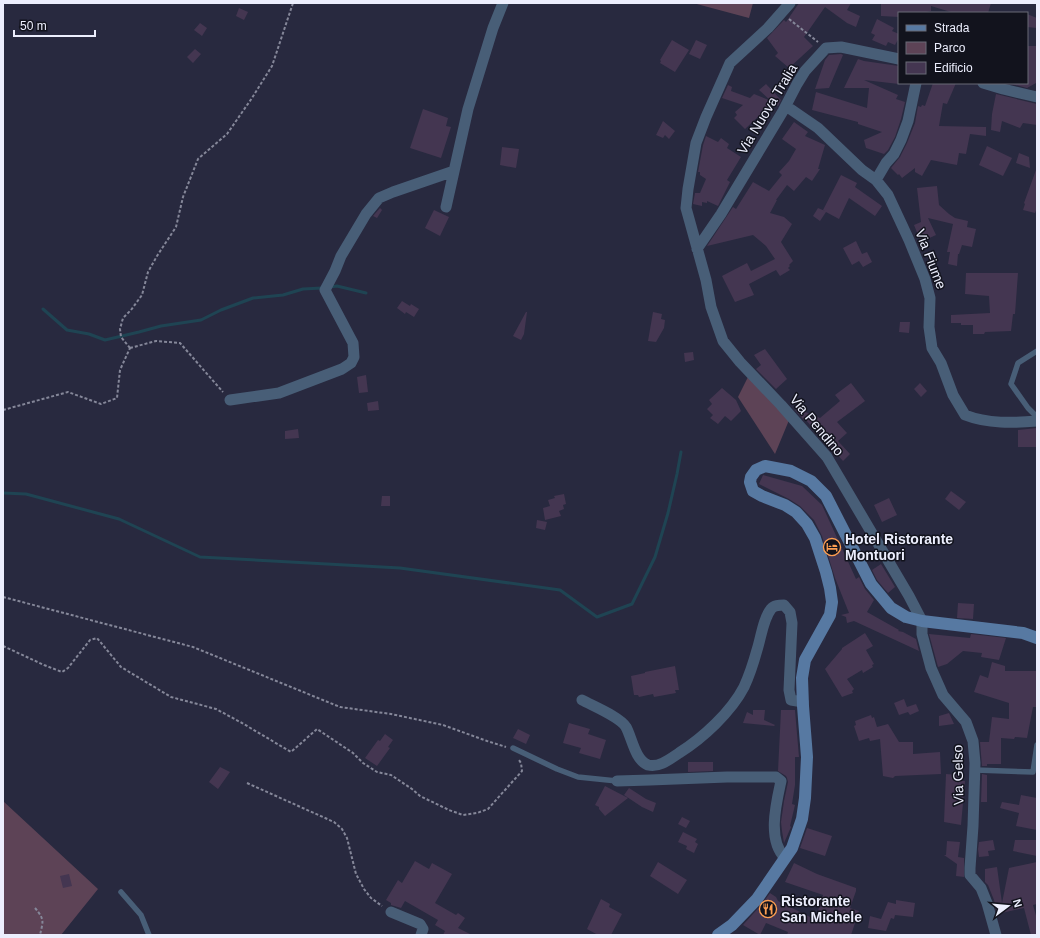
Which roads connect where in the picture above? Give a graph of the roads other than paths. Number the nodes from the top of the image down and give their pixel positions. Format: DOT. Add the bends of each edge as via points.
graph roads {
  1 [pos="503,3"];
  2 [pos="790,3"];
  3 [pos="898,59"];
  4 [pos="916,84"];
  5 [pos="986,84"];
  6 [pos="1037,97"];
  7 [pos="786,106"];
  8 [pos="454,171"];
  9 [pos="876,180"];
  10 [pos="446,207"];
  11 [pos="697,249"];
  12 [pos="1037,351"];
  13 [pos="230,400"];
  14 [pos="1037,417"];
  15 [pos="1037,421"];
  16 [pos="922,621"];
  17 [pos="1037,638"];
  18 [pos="582,700"];
  19 [pos="803,702"];
  20 [pos="1037,745"];
  21 [pos="513,748"];
  22 [pos="974,770"];
  23 [pos="617,781"];
  24 [pos="785,858"];
  25 [pos="121,892"];
  26 [pos="391,912"];
  27 [pos="722,934"];
  28 [pos="149,935"];
  29 [pos="421,935"];
  30 [pos="996,935"];
  1 -- 8 [label="street" via="468,108"];
  2 -- 11 [label="street, Via Pendino" via="768,28 730,63 696,143 686,208"];
  3 -- 7 [label="street, Via Nuova Tralia" via="841,47 826,48 805,71"];
  4 -- 9 [label="street" via="901,140"];
  5 -- 6 [label="street"];
  7 -- 9 [label="street, Via Fiume" via="818,128"];
  7 -- 11 [label="street, Via Nuova Tralia"];
  8 -- 10 [label="street"];
  8 -- 13 [label="street" via="379,198 366,214 342,256 325,290 352,343 354,357 350,363 342,369 279,393"];
  9 -- 15 [label="street, Via Fiume" via="888,195 925,279 930,298 929,327 932,348 965,415 1009,423"];
  11 -- 16 [label="street, Via Pendino" via="711,307 723,341 827,457 910,596"];
  12 -- 14 [label="lane" via="1018,363 1011,384"];
  16 -- 17 [label="main road"];
  16 -- 19 [label="main road" via="906,617 891,608 871,584 826,496 811,481 791,471 765,466 756,470 750,482 753,491 785,505 807,524 815,538 830,588 830,615 805,660 802,678"];
  16 -- 22 [label="street, Via Gelso" via="922,634 931,668 942,695 966,722 973,741"];
  18 -- 19 [label="street" via="617,718 625,725 639,757 646,764 661,764 688,748 726,712 744,687 771,609 777,605 784,605 790,612 792,623 789,690 791,700"];
  19 -- 24 [label="main road" via="807,757 805,798 802,819 792,848"];
  20 -- 22 [label="lane" via="1033,772"];
  21 -- 23 [label="lane" via="578,776"];
  22 -- 30 [label="street, Via Gelso" via="970,875 981,888"];
  23 -- 24 [label="street" via="776,777 781,781 774,823 775,833 780,853"];
  24 -- 27 [label="main road" via="757,898"];
  25 -- 28 [label="lane" via="141,916"];
  26 -- 29 [label="street" via="420,924 423,929"];
}
